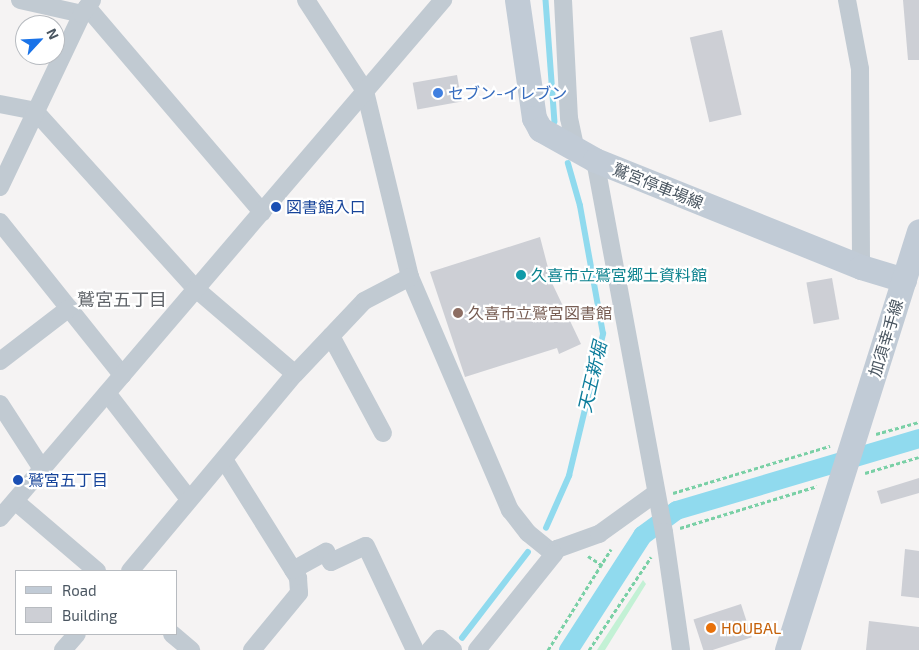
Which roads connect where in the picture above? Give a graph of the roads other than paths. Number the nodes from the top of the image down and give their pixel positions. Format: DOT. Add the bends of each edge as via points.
graph roads {
  1 [pos="24,0"];
  2 [pos="306,0"];
  3 [pos="443,0"];
  4 [pos="518,0"];
  5 [pos="563,0"];
  6 [pos="847,0"];
  7 [pos="87,7"];
  8 [pos="365,91"];
  9 [pos="0,104"];
  10 [pos="35,111"];
  11 [pos="586,156"];
  12 [pos="0,187"];
  13 [pos="262,212"];
  14 [pos="0,222"];
  15 [pos="919,231"];
  16 [pos="862,267"];
  17 [pos="410,277"];
  18 [pos="904,280"];
  19 [pos="196,289"];
  20 [pos="69,308"];
  21 [pos="331,336"];
  22 [pos="0,361"];
  23 [pos="295,374"];
  24 [pos="122,375"];
  25 [pos="107,393"];
  26 [pos="0,404"];
  27 [pos="383,433"];
  28 [pos="225,461"];
  29 [pos="42,470"];
  30 [pos="660,498"];
  31 [pos="189,499"];
  32 [pos="15,501"];
  33 [pos="0,518"];
  34 [pos="554,554"];
  35 [pos="96,570"];
  36 [pos="131,570"];
  37 [pos="293,570"];
  38 [pos="76,635"];
  39 [pos="173,635"];
  40 [pos="63,650"];
  41 [pos="191,650"];
  42 [pos="252,650"];
  43 [pos="415,650"];
  44 [pos="430,650"];
  45 [pos="453,650"];
  46 [pos="477,650"];
  47 [pos="681,650"];
  48 [pos="787,650"];
  1 -- 7 [label="street"];
  2 -- 8 [label="street"];
  3 -- 8 [label="street"];
  4 -- 11 [label="main road, 鷲宮停車場線" via="534,118 540,129"];
  5 -- 11 [label="street" via="569,118"];
  6 -- 16 [label="street" via="860,70"];
  7 -- 10 [label="street"];
  7 -- 13 [label="street"];
  8 -- 13 [label="street"];
  8 -- 17 [label="street"];
  9 -- 10 [label="street"];
  10 -- 12 [label="street"];
  10 -- 19 [label="street"];
  11 -- 16 [label="main road, 鷲宮停車場線"];
  11 -- 30 [label="street"];
  13 -- 19 [label="street"];
  14 -- 20 [label="street"];
  15 -- 18 [label="main road, 加須幸手線"];
  16 -- 18 [label="main road, 鷲宮停車場線"];
  17 -- 21 [label="street" via="364,301"];
  17 -- 34 [label="street" via="510,510 528,533"];
  18 -- 48 [label="main road, 加須幸手線"];
  19 -- 23 [label="street"];
  19 -- 24 [label="street"];
  20 -- 22 [label="street"];
  20 -- 24 [label="street"];
  21 -- 23 [label="street"];
  21 -- 27 [label="street"];
  23 -- 28 [label="street"];
  24 -- 25 [label="street"];
  25 -- 29 [label="street"];
  25 -- 31 [label="street"];
  26 -- 29 [label="street"];
  28 -- 31 [label="street"];
  28 -- 37 [label="street"];
  29 -- 32 [label="street"];
  30 -- 34 [label="street" via="599,534 557,548"];
  30 -- 47 [label="street" via="669,532"];
  31 -- 36 [label="street"];
  32 -- 33 [label="street"];
  32 -- 35 [label="street"];
  34 -- 46 [label="street"];
  37 -- 42 [label="street" via="298,593"];
  37 -- 43 [label="street" via="326,552 331,562 366,546"];
  38 -- 40 [label="street"];
  39 -- 41 [label="street"];
  44 -- 45 [label="street" via="440,639"];
}
